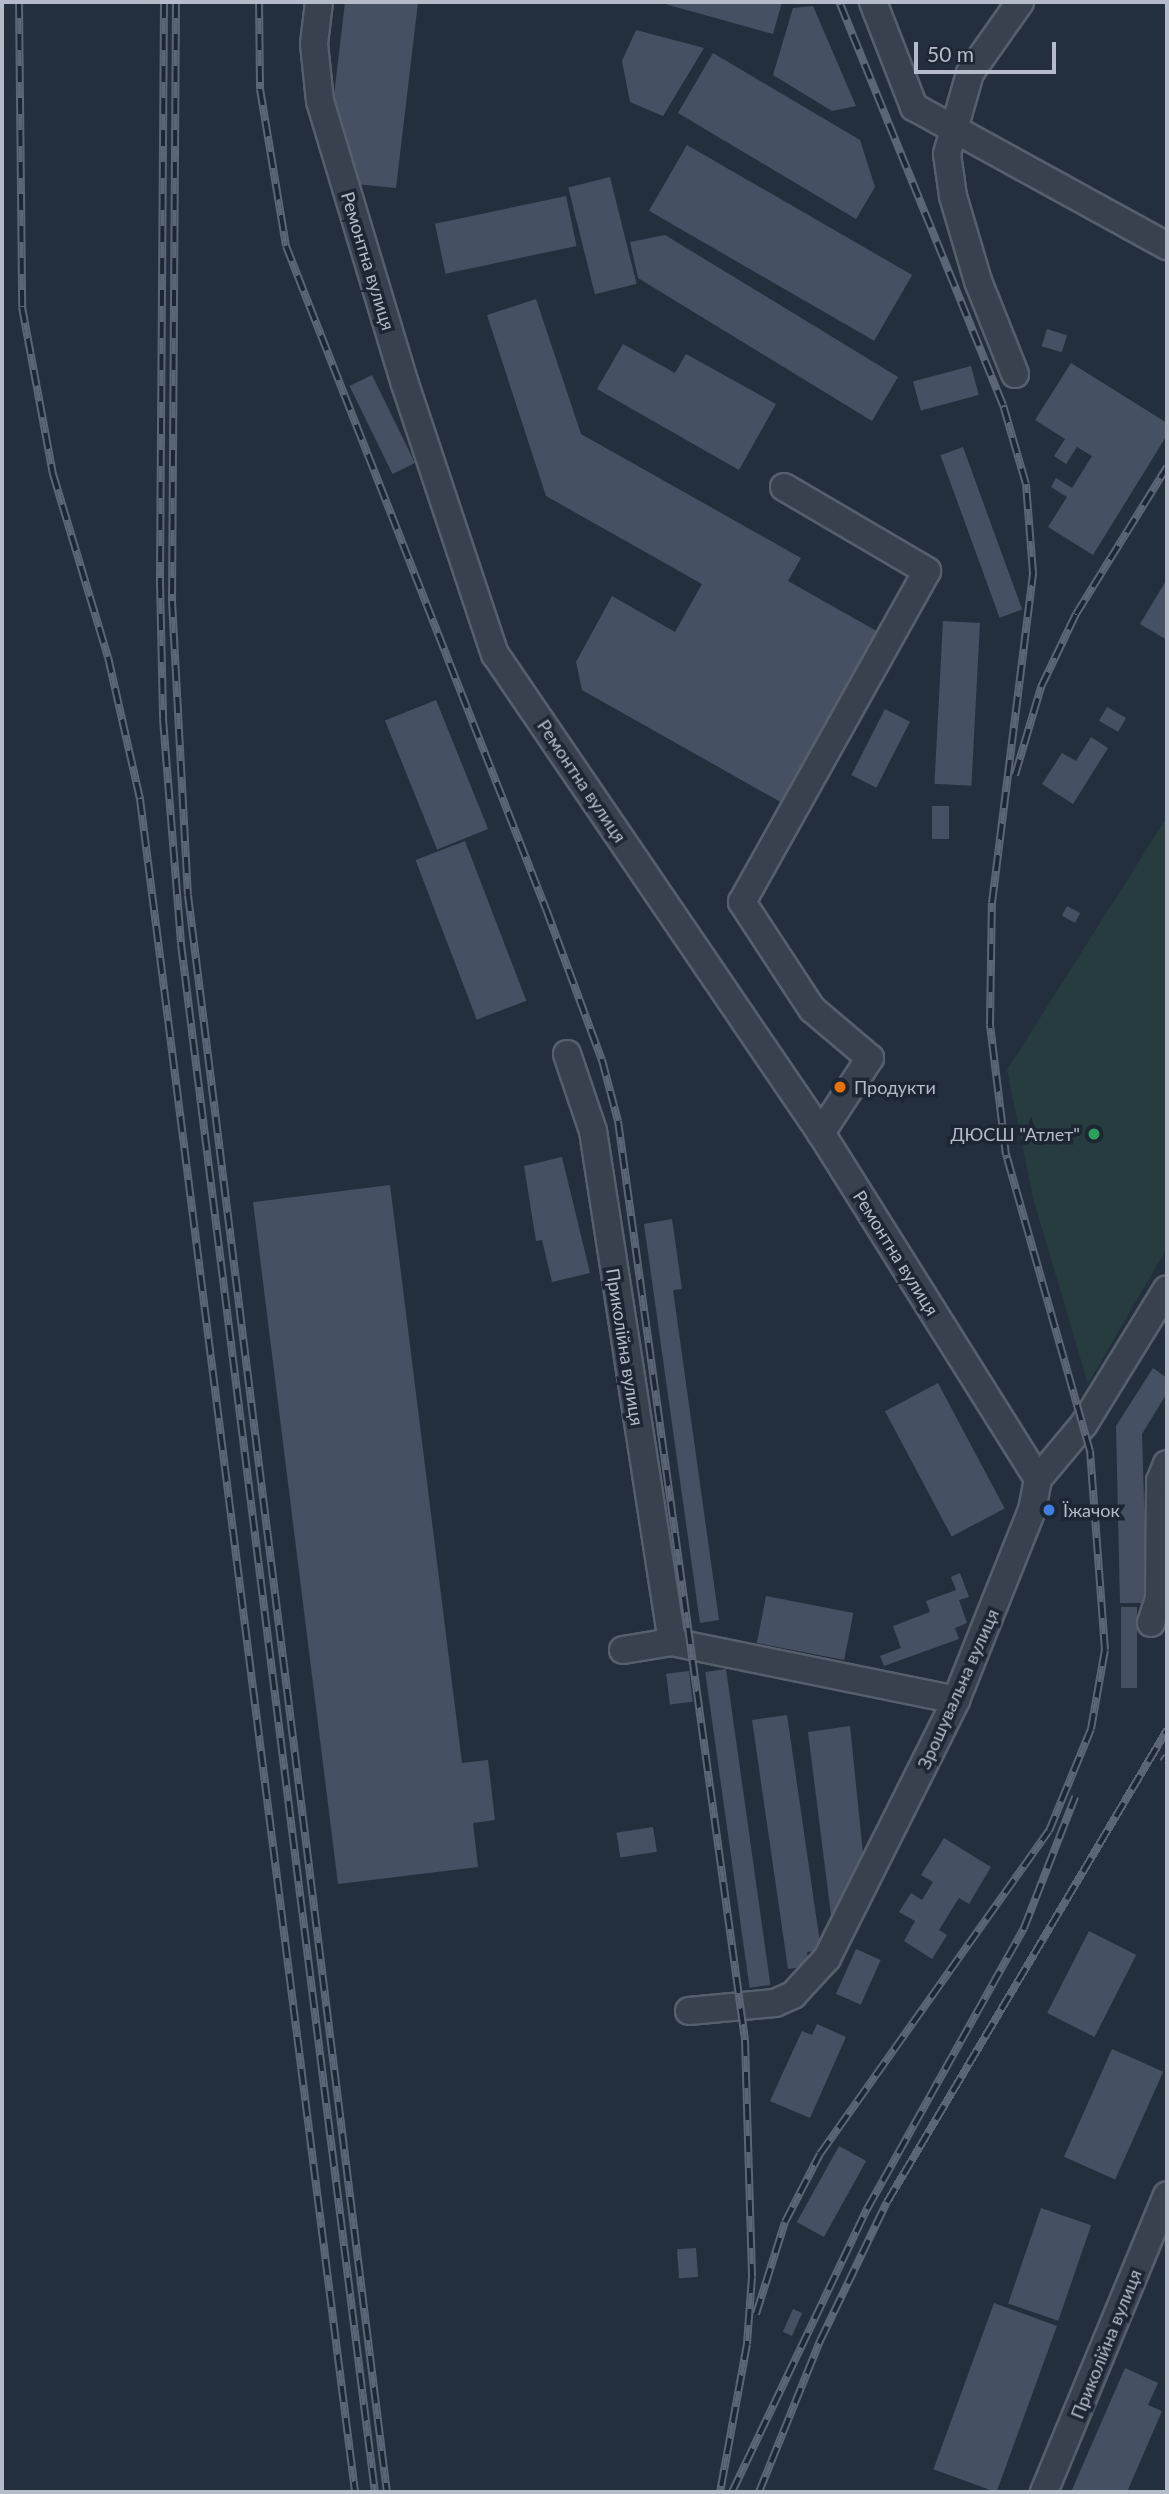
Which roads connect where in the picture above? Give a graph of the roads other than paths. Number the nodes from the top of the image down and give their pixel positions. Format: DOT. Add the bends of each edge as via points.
graph roads {
  1 [pos="318,2"];
  2 [pos="873,2"];
  3 [pos="1020,2"];
  4 [pos="952,127"];
  5 [pos="1167,246"];
  6 [pos="1015,374"];
  7 [pos="784,488"];
  8 [pos="567,1054"];
  9 [pos="821,1133"];
  10 [pos="1163,1306"];
  11 [pos="1167,1464"];
  12 [pos="1038,1479"];
  13 [pos="1151,1623"];
  14 [pos="671,1642"];
  15 [pos="623,1650"];
  16 [pos="956,1700"];
  17 [pos="689,2011"];
  18 [pos="1167,2195"];
  19 [pos="1044,2492"];
  1 -- 9 [label="street, Ремонтна вулиця" via="314,44 320,101 405,384 495,654"];
  2 -- 4 [label="street" via="907,97 924,116"];
  3 -- 4 [label="street" via="970,73"];
  4 -- 5 [label="street"];
  4 -- 6 [label="street" via="947,154 953,196"];
  7 -- 9 [label="street" via="927,571 742,902 813,1009 870,1058"];
  8 -- 14 [label="street, Приколійна вулиця" via="593,1131"];
  9 -- 12 [label="street, Ремонтна вулиця"];
  10 -- 12 [label="street, Зрошувальна вулиця" via="1084,1424"];
  11 -- 13 [label="street" via="1160,1481 1159,1599"];
  12 -- 16 [label="street, Зрошувальна вулиця" via="1032,1510"];
  14 -- 15 [label="street"];
  14 -- 16 [label="street"];
  16 -- 17 [label="street, Зрошувальна вулиця" via="827,1958 793,1995 775,2003 742,2010"];
  18 -- 19 [label="street, Приколійна вулиця"];
}
